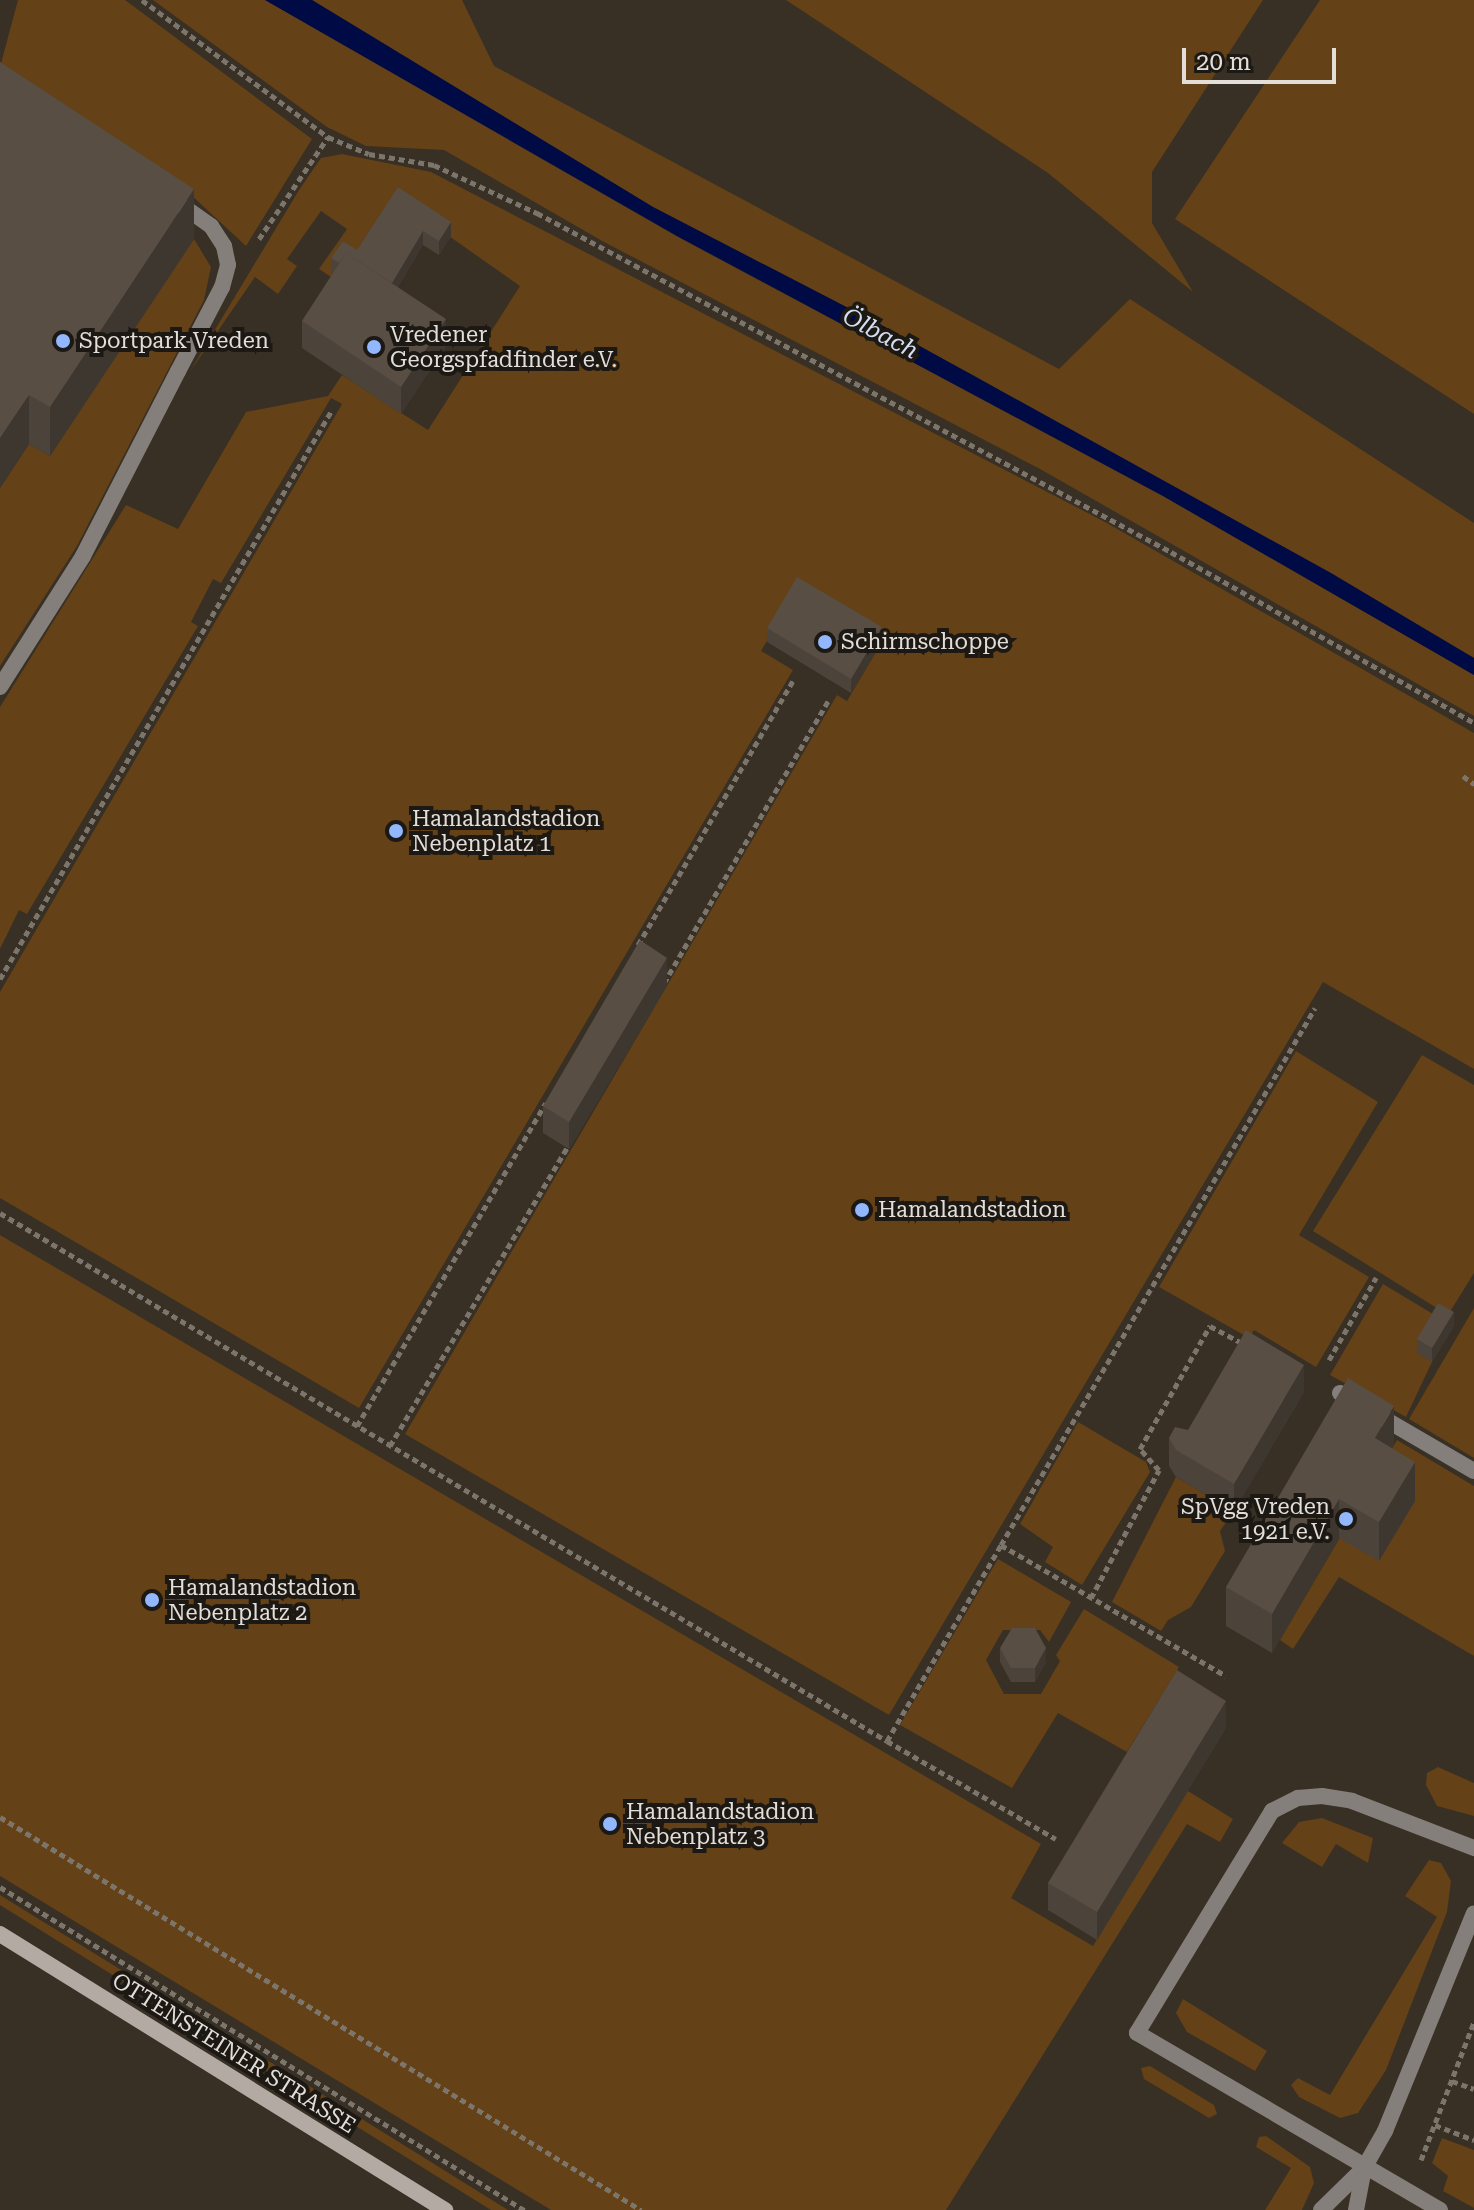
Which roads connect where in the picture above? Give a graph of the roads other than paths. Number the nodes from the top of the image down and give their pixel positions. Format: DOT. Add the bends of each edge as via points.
graph roads {
  1 [pos="165,194"];
  2 [pos="0,687"];
  3 [pos="1340,1393"];
  4 [pos="1474,1471"];
  5 [pos="1474,1848"];
  6 [pos="1474,1913"];
  7 [pos="0,1934"];
  8 [pos="1364,2168"];
  9 [pos="445,2210"];
  10 [pos="1321,2210"];
  11 [pos="1356,2210"];
  12 [pos="1440,2210"];
  1 -- 2 [label="street" via="211,226 224,246 228,265 222,287 83,556"];
  3 -- 4 [label="street"];
  5 -- 8 [label="street" via="1337,1798 1298,1798 1272,1811 1137,2033"];
  6 -- 8 [label="street" via="1424,2045"];
  7 -- 9 [label="main road, OTTENSTEINER STRASSE"];
  8 -- 10 [label="street"];
  8 -- 11 [label="street"];
  8 -- 12 [label="street"];
}
